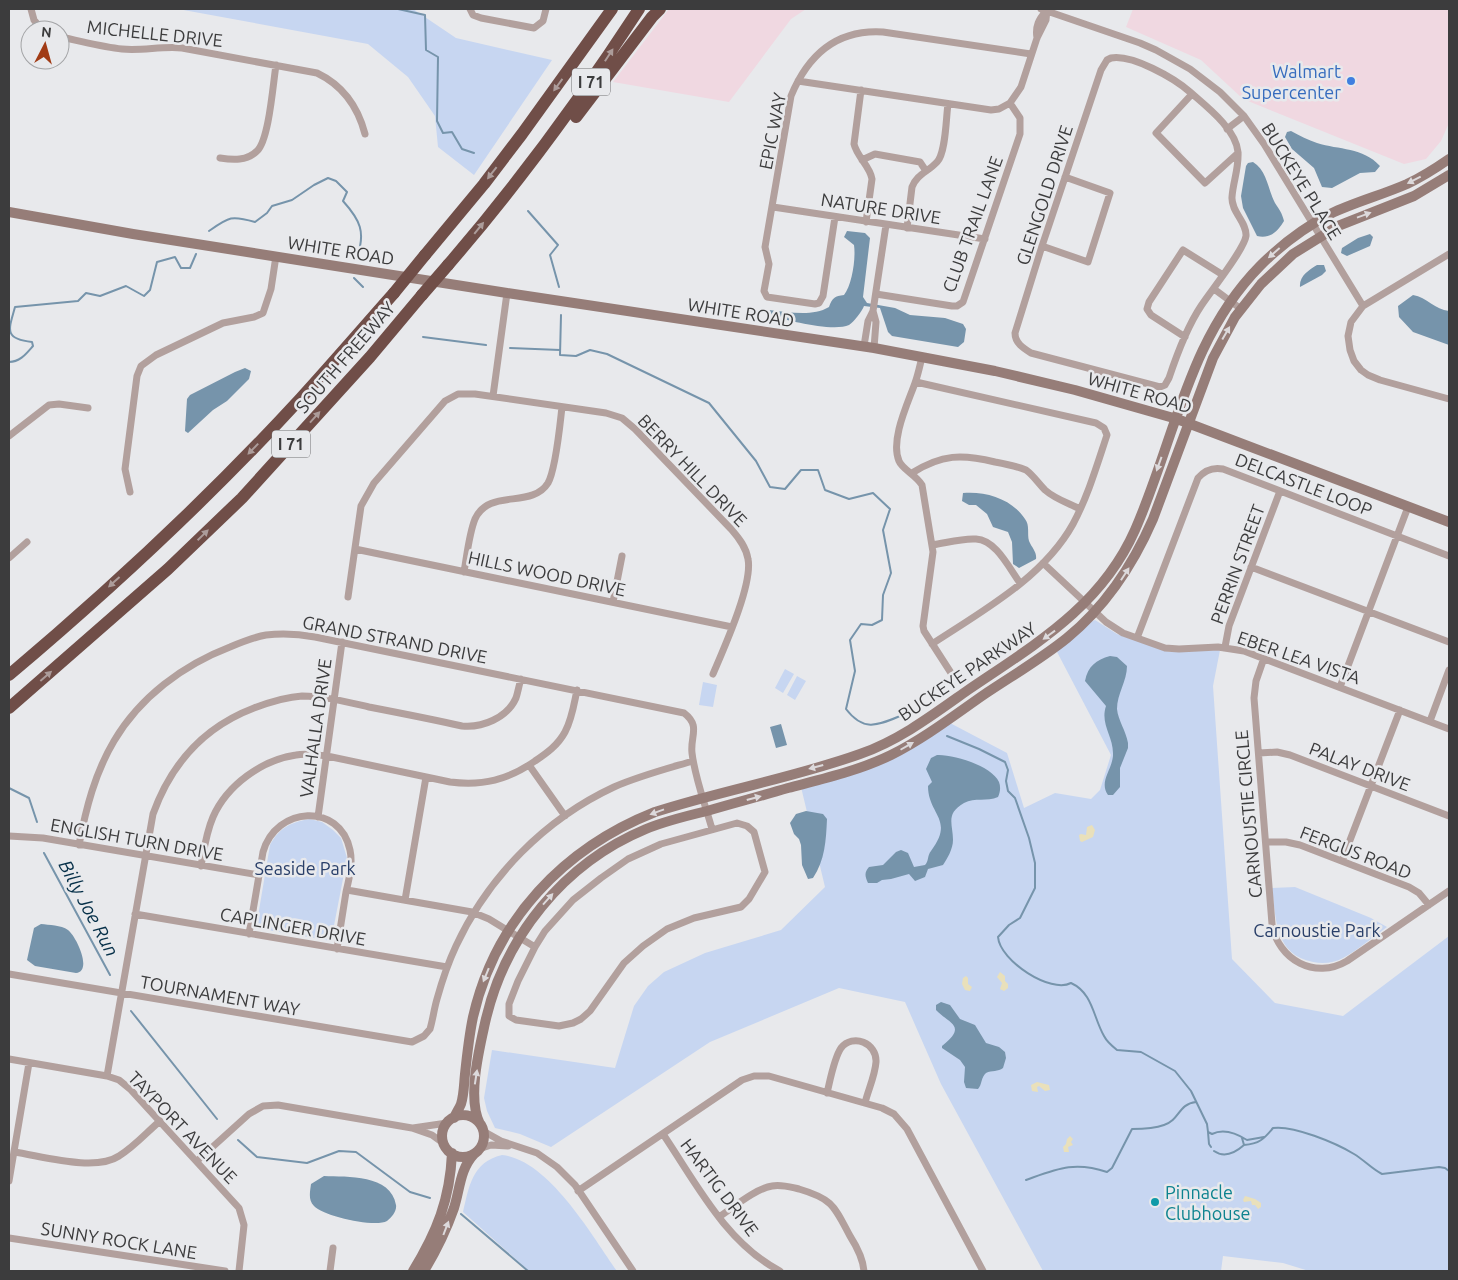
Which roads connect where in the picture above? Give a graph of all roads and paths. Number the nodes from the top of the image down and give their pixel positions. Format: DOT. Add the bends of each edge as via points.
graph roads {
  1 [pos="546,9"];
  2 [pos="639,9"];
  3 [pos="1045,9"];
  4 [pos="470,10"];
  5 [pos="610,11"];
  6 [pos="656,11"];
  7 [pos="70,38"];
  8 [pos="1031,54"];
  9 [pos="276,65"];
  10 [pos="798,81"];
  11 [pos="861,90"];
  12 [pos="1192,94"];
  13 [pos="1010,103"];
  14 [pos="948,104"];
  15 [pos="1244,116"];
  16 [pos="1228,129"];
  17 [pos="365,134"];
  18 [pos="540,152"];
  19 [pos="1238,153"];
  20 [pos="220,158"];
  21 [pos="1449,159"];
  22 [pos="862,160"];
  23 [pos="926,170"];
  24 [pos="1449,175"];
  25 [pos="1065,177"];
  26 [pos="773,207"];
  27 [pos="9,212"];
  28 [pos="835,217"];
  29 [pos="866,222"];
  30 [pos="1313,224"];
  31 [pos="886,225"];
  32 [pos="907,228"];
  33 [pos="1320,236"];
  34 [pos="985,239"];
  35 [pos="1042,246"];
  36 [pos="1449,254"];
  37 [pos="276,256"];
  38 [pos="1223,275"];
  39 [pos="1214,289"];
  40 [pos="507,293"];
  41 [pos="875,298"];
  42 [pos="1230,301"];
  43 [pos="1363,306"];
  44 [pos="1241,309"];
  45 [pos="1185,337"];
  46 [pos="869,347"];
  47 [pos="922,357"];
  48 [pos="916,382"];
  49 [pos="492,396"];
  50 [pos="1449,399"];
  51 [pos="562,407"];
  52 [pos="88,408"];
  53 [pos="1177,419"];
  54 [pos="1189,423"];
  55 [pos="9,436"];
  56 [pos="912,473"];
  57 [pos="1280,491"];
  58 [pos="130,492"];
  59 [pos="1408,506"];
  60 [pos="1080,509"];
  61 [pos="1449,522"];
  62 [pos="1397,536"];
  63 [pos="27,542"];
  64 [pos="932,545"];
  65 [pos="355,549"];
  66 [pos="622,556"];
  67 [pos="1449,556"];
  68 [pos="9,558"];
  69 [pos="1043,563"];
  70 [pos="1251,567"];
  71 [pos="464,572"];
  72 [pos="1020,583"];
  73 [pos="348,597"];
  74 [pos="612,602"];
  75 [pos="1085,603"];
  76 [pos="1368,611"];
  77 [pos="1095,612"];
  78 [pos="732,627"];
  79 [pos="1137,638"];
  80 [pos="342,642"];
  81 [pos="1449,642"];
  82 [pos="932,644"];
  83 [pos="1225,647"];
  84 [pos="1264,658"];
  85 [pos="1449,670"];
  86 [pos="713,674"];
  87 [pos="9,675"];
  88 [pos="953,676"];
  89 [pos="521,679"];
  90 [pos="1340,687"];
  91 [pos="577,690"];
  92 [pos="334,699"];
  93 [pos="9,708"];
  94 [pos="1400,710"];
  95 [pos="1430,722"];
  96 [pos="1449,729"];
  97 [pos="1259,753"];
  98 [pos="327,756"];
  99 [pos="692,760"];
  100 [pos="529,765"];
  101 [pos="426,777"];
  102 [pos="1371,786"];
  103 [pos="703,798"];
  104 [pos="707,810"];
  105 [pos="565,816"];
  106 [pos="1449,816"];
  107 [pos="318,817"];
  108 [pos="712,829"];
  109 [pos="9,836"];
  110 [pos="1266,842"];
  111 [pos="79,845"];
  112 [pos="145,856"];
  113 [pos="1342,861"];
  114 [pos="201,866"];
  115 [pos="259,876"];
  116 [pos="347,890"];
  117 [pos="1449,891"];
  118 [pos="405,900"];
  119 [pos="1429,905"];
  120 [pos="474,913"];
  121 [pos="135,914"];
  122 [pos="508,931"];
  123 [pos="249,934"];
  124 [pos="520,938"];
  125 [pos="535,947"];
  126 [pos="337,948"];
  127 [pos="447,967"];
  128 [pos="9,974"];
  129 [pos="121,993"];
  130 [pos="9,1059"];
  131 [pos="29,1063"];
  132 [pos="107,1076"];
  133 [pos="830,1093"];
  134 [pos="865,1103"];
  135 [pos="450,1120"];
  136 [pos="160,1121"];
  137 [pos="482,1127"];
  138 [pos="412,1128"];
  139 [pos="663,1134"];
  140 [pos="443,1143"];
  141 [pos="513,1146"];
  142 [pos="476,1151"];
  143 [pos="14,1152"];
  144 [pos="452,1153"];
  145 [pos="197,1161"];
  146 [pos="9,1181"];
  147 [pos="578,1191"];
  148 [pos="719,1217"];
  149 [pos="9,1238"];
  150 [pos="334,1248"];
  151 [pos="226,1271"];
  152 [pos="238,1271"];
  153 [pos="330,1271"];
  154 [pos="413,1271"];
  155 [pos="424,1271"];
  156 [pos="633,1271"];
  157 [pos="780,1271"];
  158 [pos="864,1271"];
  159 [pos="983,1271"];
  1 -- 4 [label="street" via="543,21 534,28 477,17"];
  18 -- 2 [label="highway, SOUTH FREEWAY / I 71, one-way"];
  3 -- 8 [label="street"];
  3 -- 15 [label="street, BUCKEYE PLACE" via="1156,50 1205,80"];
  5 -- 87 [label="highway, SOUTH FREEWAY / I 71, one-way, bridge" via="466,206 301,399 128,570"];
  6 -- 18 [label="highway, I 71" via="555,143"];
  7 -- 9 [label="street, MICHELLE DRIVE" via="121,49 182,48"];
  8 -- 10 [label="street, EPIC WAY" via="867,30 837,40 825,48 808,64"];
  8 -- 13 [label="street" via="1021,87"];
  9 -- 17 [label="street, MICHELLE DRIVE" via="317,73 338,86 361,118"];
  9 -- 20 [label="street" via="264,141 257,152 246,158"];
  10 -- 11 [label="street"];
  10 -- 26 [label="street, EPIC WAY" via="791,96"];
  11 -- 14 [label="street"];
  11 -- 22 [label="street" via="854,144"];
  12 -- 16 [label="street"];
  12 -- 19 [label="street" via="1156,133 1205,183"];
  12 -- 25 [label="street, GLENGOLD DRIVE" via="1169,78 1132,60 1108,60 1101,70"];
  13 -- 14 [label="street" via="991,110"];
  13 -- 34 [label="street, CLUB TRAIL LANE" via="1020,118 1020,134"];
  14 -- 23 [label="street" via="942,152 936,163"];
  15 -- 16 [label="street"];
  15 -- 30 [label="street, BUCKEYE PLACE"];
  16 -- 19 [label="street"];
  93 -- 18 [label="highway, SOUTH FREEWAY / I 71, one-way, bridge" via="155,581 242,498 370,357"];
  19 -- 38 [label="street" via="1232,198 1246,235"];
  21 -- 30 [label="street, BUCKEYE PARKWAY, one-way" via="1408,184 1350,205"];
  22 -- 23 [label="street" via="875,154 920,162"];
  22 -- 29 [label="street" via="872,179"];
  23 -- 32 [label="street" via="912,187"];
  33 -- 24 [label="street, BUCKEYE PARKWAY, one-way" via="1414,196"];
  25 -- 35 [label="street, GLENGOLD DRIVE"];
  25 -- 35 [label="street" via="1110,193 1088,262"];
  26 -- 28 [label="street, NATURE DRIVE"];
  26 -- 28 [label="street, EPIC WAY" via="765,247 769,264 764,291 767,297 819,303 823,296"];
  27 -- 37 [label="street, WHITE ROAD"];
  28 -- 29 [label="street, NATURE DRIVE"];
  29 -- 31 [label="street, NATURE DRIVE"];
  30 -- 33 [label="street, BUCKEYE PLACE"];
  30 -- 42 [label="street, BUCKEYE PARKWAY, one-way" via="1270,257"];
  31 -- 32 [label="street, NATURE DRIVE"];
  31 -- 41 [label="street"];
  32 -- 34 [label="street, NATURE DRIVE"];
  33 -- 43 [label="street, BUCKEYE PLACE"];
  33 -- 44 [label="street, BUCKEYE PARKWAY" via="1275,270"];
  34 -- 41 [label="street, CLUB TRAIL LANE" via="965,298 960,304 952,306"];
  35 -- 45 [label="street, GLENGOLD DRIVE" via="1014,333 1016,341 1031,353 1160,387 1165,385"];
  36 -- 43 [label="street"];
  37 -- 40 [label="street, WHITE ROAD"];
  37 -- 58 [label="street" via="263,313 254,318 223,323 156,355 141,366 125,470"];
  38 -- 39 [label="street"];
  38 -- 45 [label="street" via="1184,250 1149,302 1147,309 1151,315"];
  39 -- 42 [label="street"];
  39 -- 45 [label="street"];
  40 -- 46 [label="street, WHITE ROAD"];
  40 -- 49 [label="street"];
  41 -- 46 [label="street" via="873,311 876,322"];
  42 -- 44 [label="street"];
  42 -- 53 [label="street, BUCKEYE PARKWAY" via="1197,360"];
  43 -- 50 [label="street" via="1348,331 1350,350 1361,370 1380,380"];
  54 -- 44 [label="street, BUCKEYE PARKWAY, one-way" via="1213,358"];
  46 -- 47 [label="street, WHITE ROAD"];
  47 -- 48 [label="street"];
  47 -- 53 [label="street, WHITE ROAD" via="1036,380"];
  48 -- 56 [label="street" via="896,444 899,463"];
  48 -- 60 [label="street" via="1096,423 1104,428 1106,434"];
  49 -- 51 [label="street, BERRY HILL DRIVE"];
  49 -- 65 [label="street, BERRY HILL DRIVE" via="458,394 440,406 374,483 361,506"];
  51 -- 71 [label="street" via="548,482 537,493 493,502 479,512"];
  51 -- 78 [label="street, BERRY HILL DRIVE" via="622,418 738,537 749,559 748,576"];
  52 -- 55 [label="street" via="49,404"];
  53 -- 54 [label="street, WHITE ROAD"];
  53 -- 75 [label="street, BUCKEYE PARKWAY, one-way" via="1129,542"];
  54 -- 59 [label="street, WHITE ROAD"];
  77 -- 54 [label="street, BUCKEYE PARKWAY, one-way" via="1119,583 1142,545"];
  56 -- 60 [label="street" via="931,463 959,456 974,457 1026,470 1054,497"];
  56 -- 64 [label="street" via="922,485"];
  57 -- 62 [label="street, DELCASTLE LOOP"];
  57 -- 70 [label="street, PERRIN STREET"];
  57 -- 79 [label="street, DELCASTLE LOOP" via="1223,469 1214,468 1202,475"];
  59 -- 61 [label="street, WHITE ROAD"];
  59 -- 62 [label="street"];
  60 -- 69 [label="street" via="1072,526"];
  62 -- 67 [label="street, DELCASTLE LOOP"];
  62 -- 76 [label="street"];
  63 -- 68 [label="street"];
  64 -- 72 [label="street" via="976,539 986,542 996,550"];
  64 -- 82 [label="street" via="923,626"];
  65 -- 71 [label="street, HILLS WOOD DRIVE"];
  65 -- 73 [label="street, BERRY HILL DRIVE"];
  66 -- 74 [label="street"];
  69 -- 72 [label="street"];
  69 -- 75 [label="street, EBER LEA VISTA"];
  70 -- 76 [label="street"];
  70 -- 83 [label="street, PERRIN STREET" via="1229,626"];
  71 -- 74 [label="street, HILLS WOOD DRIVE"];
  72 -- 82 [label="street"];
  74 -- 78 [label="street, HILLS WOOD DRIVE"];
  75 -- 77 [label="street, EBER LEA VISTA"];
  75 -- 103 [label="street, BUCKEYE PARKWAY, one-way" via="1039,642 882,745 840,761"];
  76 -- 81 [label="street"];
  76 -- 90 [label="street"];
  77 -- 79 [label="street, EBER LEA VISTA" via="1117,630"];
  104 -- 77 [label="street, BUCKEYE PARKWAY, one-way" via="849,771 888,756 924,736 1056,646"];
  78 -- 86 [label="street, BERRY HILL DRIVE"];
  79 -- 83 [label="street, EBER LEA VISTA" via="1171,649"];
  80 -- 89 [label="street, GRAND STRAND DRIVE"];
  80 -- 92 [label="street, VALHALLA DRIVE"];
  80 -- 111 [label="street, GRAND STRAND DRIVE" via="303,635 266,635 218,651 168,681 139,708 111,746 96,777"];
  82 -- 88 [label="street"];
  83 -- 84 [label="street, EBER LEA VISTA"];
  84 -- 90 [label="street, EBER LEA VISTA"];
  84 -- 97 [label="street, CARNOUSTIE CIRCLE" via="1254,698"];
  85 -- 95 [label="street"];
  89 -- 91 [label="street, GRAND STRAND DRIVE"];
  89 -- 92 [label="street" via="511,707 496,719 475,726"];
  90 -- 94 [label="street, EBER LEA VISTA"];
  91 -- 99 [label="street, GRAND STRAND DRIVE" via="684,713 694,729"];
  91 -- 100 [label="street" via="565,733 550,751"];
  92 -- 98 [label="street, VALHALLA DRIVE"];
  92 -- 112 [label="street" via="301,696 270,702 220,725 197,742 175,768 158,800"];
  94 -- 95 [label="street, EBER LEA VISTA"];
  94 -- 102 [label="street"];
  95 -- 96 [label="street, EBER LEA VISTA"];
  97 -- 102 [label="street, PALAY DRIVE" via="1290,755"];
  97 -- 110 [label="street, CARNOUSTIE CIRCLE"];
  98 -- 101 [label="street"];
  98 -- 107 [label="street, VALHALLA DRIVE"];
  98 -- 114 [label="street" via="288,757 264,766 234,786 214,815"];
  99 -- 103 [label="street"];
  99 -- 105 [label="street" via="613,788"];
  100 -- 101 [label="street" via="510,776 485,783 466,784"];
  100 -- 105 [label="street"];
  101 -- 118 [label="street"];
  102 -- 106 [label="street, PALAY DRIVE"];
  102 -- 113 [label="street"];
  103 -- 104 [label="street"];
  103 -- 122 [label="street, BUCKEYE PARKWAY, one-way" via="643,817 590,845 543,886"];
  104 -- 108 [label="street"];
  124 -- 104 [label="street, BUCKEYE PARKWAY, one-way" via="551,896 597,855 648,828"];
  105 -- 120 [label="street" via="520,853"];
  107 -- 115 [label="street" via="298,816 278,827 267,841"];
  107 -- 116 [label="street" via="337,827 348,843 352,858"];
  108 -- 125 [label="street" via="628,858 573,900"];
  108 -- 125 [label="street" via="737,823 754,832 765,872 749,899 741,907 694,918 667,929 642,946 624,963 581,1019 559,1026 516,1020 509,1016 509,1004"];
  109 -- 111 [label="street, ENGLISH TURN DRIVE"];
  110 -- 113 [label="street, FERGUS ROAD" via="1300,845"];
  110 -- 119 [label="street, CARNOUSTIE CIRCLE" via="1276,939 1287,955 1303,966 1322,969 1342,965"];
  111 -- 112 [label="street, ENGLISH TURN DRIVE"];
  112 -- 114 [label="street, ENGLISH TURN DRIVE"];
  112 -- 121 [label="street"];
  113 -- 119 [label="street, FERGUS ROAD" via="1409,887"];
  114 -- 115 [label="street, ENGLISH TURN DRIVE"];
  115 -- 123 [label="street"];
  116 -- 118 [label="street"];
  116 -- 126 [label="street"];
  117 -- 119 [label="street, CARNOUSTIE CIRCLE"];
  118 -- 120 [label="street"];
  120 -- 122 [label="street"];
  120 -- 127 [label="street"];
  121 -- 123 [label="street, CAPLINGER DRIVE"];
  121 -- 129 [label="street"];
  122 -- 124 [label="street"];
  122 -- 135 [label="street, BUCKEYE PARKWAY, one-way" via="487,972 475,1006 461,1103"];
  123 -- 126 [label="street, CAPLINGER DRIVE"];
  124 -- 125 [label="street"];
  137 -- 124 [label="street, BUCKEYE PARKWAY, one-way" via="473,1098 483,1032 496,983"];
  126 -- 127 [label="street, CAPLINGER DRIVE"];
  127 -- 129 [label="street, TOURNAMENT WAY" via="431,1024 424,1036 412,1042"];
  128 -- 129 [label="street, TOURNAMENT WAY"];
  129 -- 132 [label="street"];
  130 -- 131 [label="street, TAYPORT AVENUE"];
  131 -- 132 [label="street, TAYPORT AVENUE"];
  131 -- 143 [label="street"];
  132 -- 136 [label="street, TAYPORT AVENUE" via="130,1089"];
  133 -- 134 [label="street"];
  133 -- 134 [label="street" via="840,1050 850,1042 862,1042 870,1046 876,1060"];
  133 -- 139 [label="street" via="769,1076 747,1078"];
  134 -- 159 [label="street" via="894,1114 907,1128"];
  135 -- 137 [label="street" via="470,1116"];
  135 -- 138 [label="street"];
  135 -- 140 [label="street" via="443,1131"];
  136 -- 143 [label="street" via="120,1156 105,1163 89,1164"];
  136 -- 145 [label="street, TAYPORT AVENUE"];
  137 -- 141 [label="street" via="495,1138"];
  137 -- 142 [label="street" via="482,1143"];
  138 -- 140 [label="street"];
  138 -- 145 [label="street" via="278,1105 263,1106 249,1114"];
  139 -- 147 [label="street"];
  139 -- 148 [label="street, HARTIG DRIVE"];
  140 -- 144 [label="street"];
  141 -- 142 [label="street" via="491,1145"];
  141 -- 147 [label="street" via="537,1153 557,1167"];
  142 -- 144 [label="street" via="465,1157"];
  155 -- 142 [label="street, one-way" via="444,1234 464,1167"];
  143 -- 146 [label="street"];
  144 -- 154 [label="street" via="450,1184 442,1213"];
  145 -- 152 [label="street, TAYPORT AVENUE" via="239,1208 244,1235"];
  147 -- 156 [label="street"];
  148 -- 157 [label="street, HARTIG DRIVE" via="736,1239"];
  148 -- 158 [label="street" via="770,1186 789,1186 818,1195 836,1210 859,1252"];
  149 -- 151 [label="street, SUNNY ROCK LANE"];
  150 -- 153 [label="street"];
}
